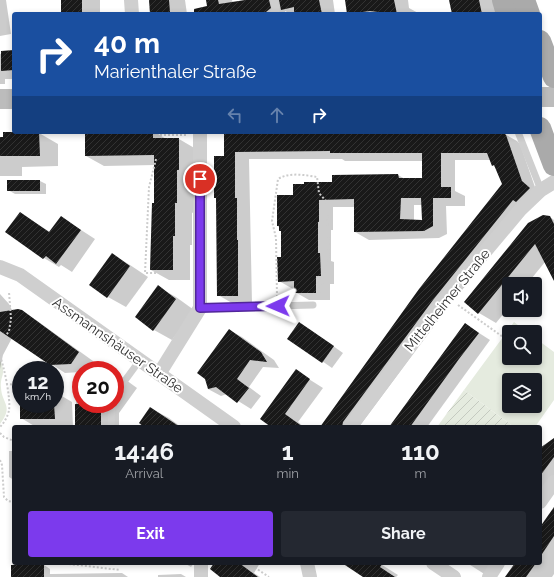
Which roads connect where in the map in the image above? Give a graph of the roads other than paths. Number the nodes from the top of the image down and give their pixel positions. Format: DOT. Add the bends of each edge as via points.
graph roads {
  1 [pos="131,0"];
  2 [pos="274,0"];
  3 [pos="503,0"];
  4 [pos="524,0"];
  5 [pos="132,12"];
  6 [pos="274,12"];
  7 [pos="506,12"];
  8 [pos="528,12"];
  9 [pos="542,46"];
  10 [pos="554,77"];
  11 [pos="542,97"];
  12 [pos="554,97"];
  13 [pos="0,99"];
  14 [pos="12,99"];
  15 [pos="542,133"];
  16 [pos="200,134"];
  17 [pos="519,134"];
  18 [pos="554,165"];
  19 [pos="554,182"];
  20 [pos="541,190"];
  21 [pos="0,267"];
  22 [pos="313,305"];
  23 [pos="200,308"];
  24 [pos="140,360"];
  25 [pos="159,374"];
  26 [pos="124,382"];
  27 [pos="112,413"];
  28 [pos="218,422"];
  29 [pos="111,425"];
  30 [pos="228,425"];
  31 [pos="351,425"];
  32 [pos="554,482"];
  33 [pos="542,499"];
  34 [pos="201,565"];
  35 [pos="307,565"];
  36 [pos="436,565"];
  37 [pos="497,565"];
  38 [pos="201,577"];
  39 [pos="310,577"];
  40 [pos="454,577"];
  41 [pos="489,577"];
  1 -- 5 [label="street"];
  2 -- 6 [label="lane"];
  3 -- 7 [label="main road"];
  4 -- 8 [label="main road"];
  9 -- 10 [label="main road"];
  11 -- 12 [label="main road"];
  13 -- 14 [label="main road"];
  15 -- 18 [label="main road"];
  16 -- 23 [label="street"];
  17 -- 20 [label="lane"];
  19 -- 20 [label="street, Mittelheimer Straße"];
  20 -- 31 [label="street, Mittelheimer Straße" via="520,210 447,297"];
  21 -- 24 [label="street, Assmannshäuser Straße" via="20,275"];
  22 -- 23 [label="lane"];
  23 -- 25 [label="street"];
  24 -- 25 [label="street, Assmannshäuser Straße"];
  24 -- 26 [label="lane"];
  25 -- 28 [label="street, Assmannshäuser Straße"];
  27 -- 29 [label="lane"];
  28 -- 30 [label="street, Assmannshäuser Straße"];
  32 -- 33 [label="street"];
  34 -- 38 [label="street"];
  35 -- 39 [label="street"];
  36 -- 40 [label="street"];
  37 -- 41 [label="street"];
}
